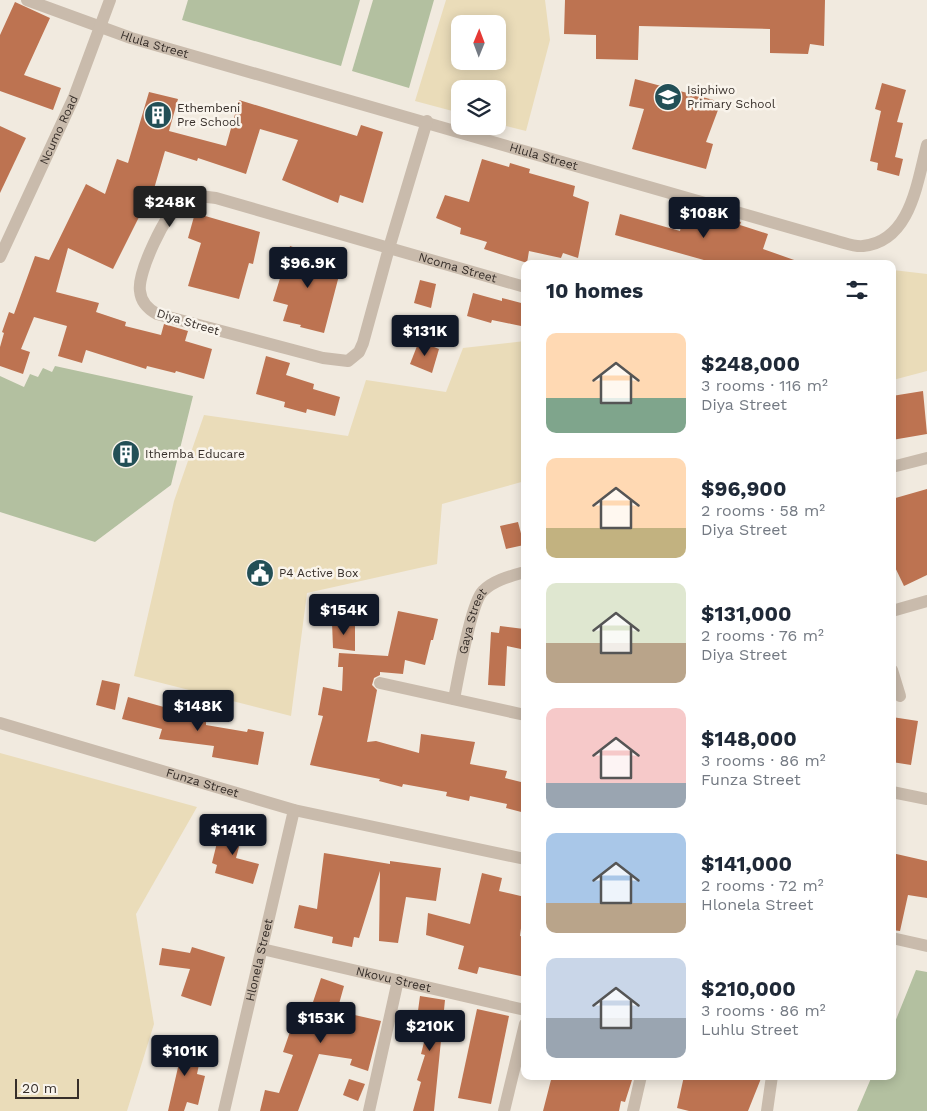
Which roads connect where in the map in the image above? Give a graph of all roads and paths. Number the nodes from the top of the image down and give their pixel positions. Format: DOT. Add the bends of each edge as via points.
graph roads {
  1 [pos="27,0"];
  2 [pos="110,0"];
  3 [pos="102,28"];
  4 [pos="427,122"];
  5 [pos="927,145"];
  6 [pos="389,248"];
  7 [pos="0,257"];
  8 [pos="521,286"];
  9 [pos="927,458"];
  10 [pos="896,466"];
  11 [pos="521,573"];
  12 [pos="927,601"];
  13 [pos="896,610"];
  14 [pos="380,683"];
  15 [pos="896,683"];
  16 [pos="900,696"];
  17 [pos="454,699"];
  18 [pos="521,714"];
  19 [pos="0,723"];
  20 [pos="896,793"];
  21 [pos="927,799"];
  22 [pos="294,810"];
  23 [pos="521,858"];
  24 [pos="896,939"];
  25 [pos="927,946"];
  26 [pos="262,949"];
  27 [pos="398,980"];
  28 [pos="521,1009"];
  29 [pos="521,1041"];
  30 [pos="640,1080"];
  31 [pos="771,1080"];
  32 [pos="224,1111"];
  33 [pos="369,1111"];
  34 [pos="504,1111"];
  35 [pos="633,1111"];
  36 [pos="766,1111"];
  1 -- 3 [label="street, Hlula Street"];
  2 -- 3 [label="street, Ncumo Road"];
  3 -- 4 [label="street, Hlula Street"];
  3 -- 7 [label="street, Ncumo Road"];
  4 -- 5 [label="street, Hlula Street" via="863,246 890,237 909,210"];
  4 -- 6 [label="street, Diya Street"];
  6 -- 6 [label="street, Diya Street" via="216,198 199,196 179,202 170,214 143,269 140,291 148,309 157,314 323,358 348,361 359,352 363,343"];
  6 -- 8 [label="street, Ncoma Street"];
  9 -- 10 [label="street"];
  11 -- 17 [label="street, Gaya Street" via="494,582 481,592"];
  12 -- 13 [label="street"];
  14 -- 17 [label="street"];
  15 -- 16 [label="street"];
  17 -- 18 [label="street"];
  19 -- 22 [label="street, Funza Street"];
  20 -- 21 [label="street"];
  22 -- 23 [label="street, Funza Street"];
  22 -- 26 [label="street, Hlonela Street"];
  24 -- 25 [label="street"];
  26 -- 27 [label="street, Nkovu Street"];
  26 -- 32 [label="street, Hlonela Street"];
  27 -- 28 [label="street, Nkovu Street"];
  27 -- 33 [label="street"];
  29 -- 34 [label="street"];
  30 -- 35 [label="street"];
  31 -- 36 [label="street"];
}
